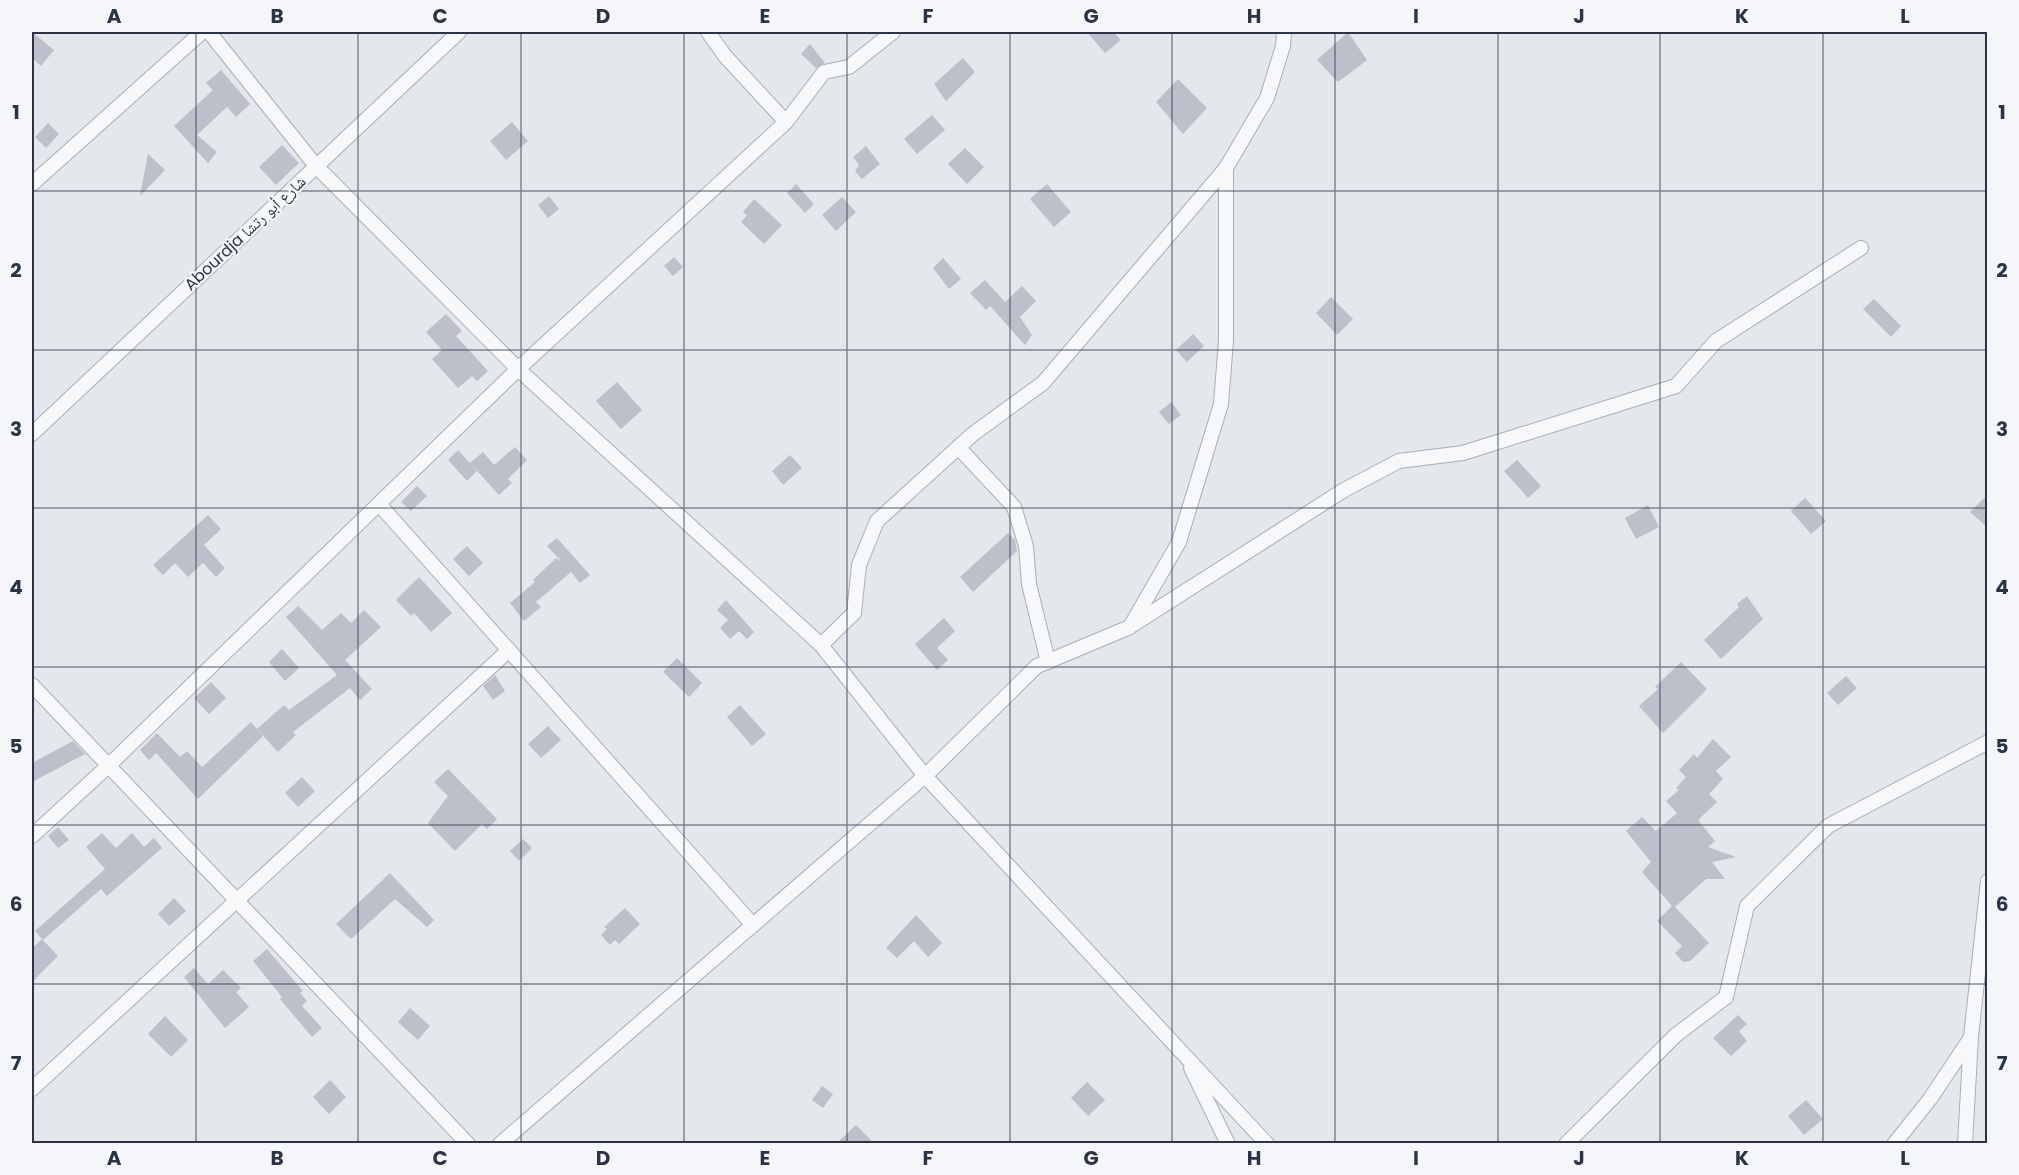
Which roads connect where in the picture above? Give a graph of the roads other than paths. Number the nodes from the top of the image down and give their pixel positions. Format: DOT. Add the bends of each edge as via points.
graph roads {
  1 [pos="202,32"];
  2 [pos="209,32"];
  3 [pos="459,32"];
  4 [pos="708,32"];
  5 [pos="893,32"];
  6 [pos="1284,32"];
  7 [pos="786,122"];
  8 [pos="316,166"];
  9 [pos="1226,168"];
  10 [pos="32,184"];
  11 [pos="1861,248"];
  12 [pos="518,369"];
  13 [pos="32,434"];
  14 [pos="958,447"];
  15 [pos="379,504"];
  16 [pos="1130,627"];
  17 [pos="821,645"];
  18 [pos="509,650"];
  19 [pos="1048,662"];
  20 [pos="32,685"];
  21 [pos="1988,742"];
  22 [pos="108,765"];
  23 [pos="925,776"];
  24 [pos="32,836"];
  25 [pos="1988,880"];
  26 [pos="237,900"];
  27 [pos="753,925"];
  28 [pos="1971,1037"];
  29 [pos="1185,1055"];
  30 [pos="32,1089"];
  31 [pos="468,1143"];
  32 [pos="500,1143"];
  33 [pos="1228,1143"];
  34 [pos="1267,1143"];
  35 [pos="1566,1143"];
  36 [pos="1894,1143"];
  37 [pos="1965,1143"];
  1 -- 10 [label="street"];
  2 -- 8 [label="street"];
  3 -- 8 [label="street, Abourdja شارع أبو رتشا"];
  4 -- 7 [label="street"];
  5 -- 7 [label="street" via="849,67 824,72"];
  6 -- 9 [label="street" via="1267,98"];
  7 -- 12 [label="street"];
  8 -- 12 [label="street"];
  8 -- 13 [label="street, Abourdja شارع أبو رتشا"];
  9 -- 14 [label="street" via="1043,383"];
  9 -- 16 [label="street" via="1226,341 1221,404 1179,542"];
  11 -- 16 [label="street" via="1716,341 1676,386 1463,453 1399,461 1344,490"];
  12 -- 15 [label="street"];
  12 -- 17 [label="street"];
  14 -- 17 [label="street" via="877,521 859,565 854,613"];
  14 -- 19 [label="street" via="1014,507 1026,546 1029,584"];
  15 -- 18 [label="street"];
  15 -- 22 [label="street"];
  16 -- 19 [label="street"];
  17 -- 23 [label="street"];
  18 -- 26 [label="street"];
  18 -- 27 [label="street"];
  19 -- 23 [label="street" via="1037,666"];
  20 -- 22 [label="street"];
  21 -- 35 [label="street" via="1828,826 1747,906 1726,997 1676,1035"];
  22 -- 24 [label="street"];
  22 -- 26 [label="street"];
  23 -- 27 [label="street"];
  23 -- 29 [label="street"];
  25 -- 28 [label="street"];
  26 -- 30 [label="street"];
  26 -- 31 [label="street"];
  27 -- 32 [label="street"];
  28 -- 36 [label="street" via="1930,1099"];
  28 -- 37 [label="street"];
  29 -- 33 [label="street"];
  29 -- 34 [label="street"];
}
